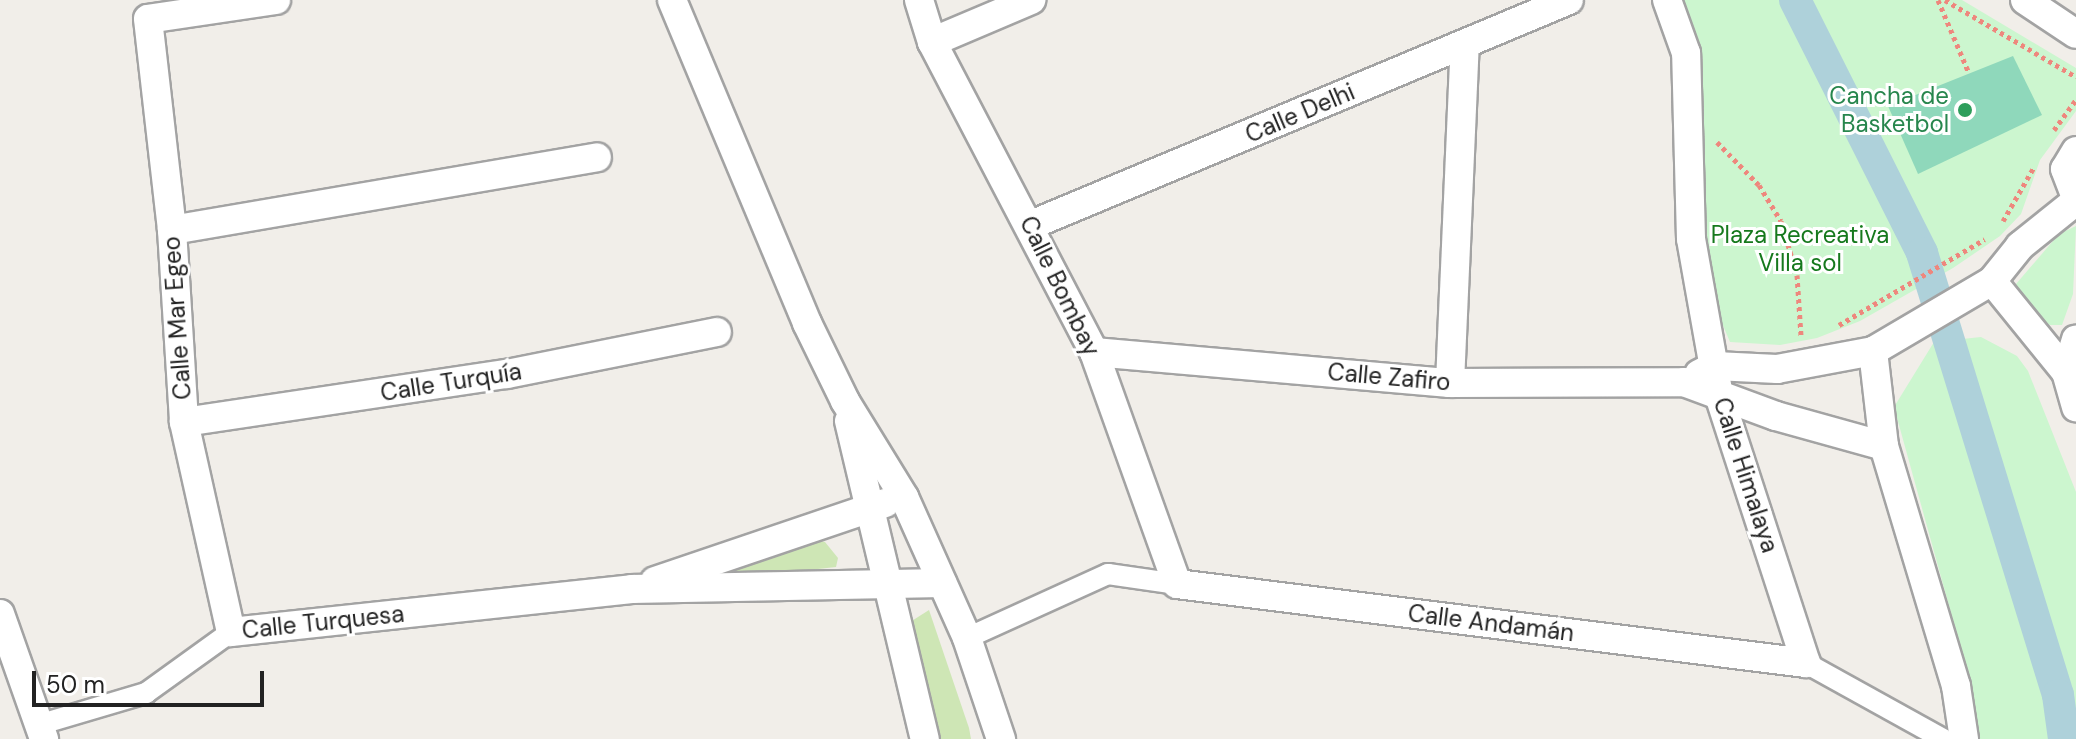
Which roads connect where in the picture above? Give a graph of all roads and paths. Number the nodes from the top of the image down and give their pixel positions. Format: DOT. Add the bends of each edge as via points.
graph roads {
  1 [pos="276,0"];
  2 [pos="672,0"];
  3 [pos="919,0"];
  4 [pos="1031,0"];
  5 [pos="1569,0"];
  6 [pos="1667,0"];
  7 [pos="1938,0"];
  8 [pos="1945,0"];
  9 [pos="2025,0"];
  10 [pos="148,9"];
  11 [pos="2076,34"];
  12 [pos="932,42"];
  13 [pos="1465,44"];
  14 [pos="1969,73"];
  15 [pos="2076,77"];
  16 [pos="2076,100"];
  17 [pos="1716,129"];
  18 [pos="1716,142"];
  19 [pos="2047,145"];
  20 [pos="2076,151"];
  21 [pos="1716,154"];
  22 [pos="2040,156"];
  23 [pos="597,157"];
  24 [pos="2076,199"];
  25 [pos="1031,225"];
  26 [pos="172,230"];
  27 [pos="1992,281"];
  28 [pos="1825,330"];
  29 [pos="717,332"];
  30 [pos="1813,333"];
  31 [pos="1801,336"];
  32 [pos="1788,338"];
  33 [pos="2076,340"];
  34 [pos="1873,351"];
  35 [pos="1094,352"];
  36 [pos="1715,366"];
  37 [pos="2066,372"];
  38 [pos="1684,382"];
  39 [pos="1450,383"];
  40 [pos="1719,396"];
  41 [pos="845,401"];
  42 [pos="2076,408"];
  43 [pos="184,422"];
  44 [pos="1884,446"];
  45 [pos="904,497"];
  46 [pos="867,509"];
  47 [pos="942,583"];
  48 [pos="1177,584"];
  49 [pos="888,585"];
  50 [pos="632,589"];
  51 [pos="0,614"];
  52 [pos="231,632"];
  53 [pos="967,638"];
  54 [pos="1806,663"];
  55 [pos="41,732"];
  56 [pos="925,739"];
  57 [pos="1001,739"];
  58 [pos="1943,739"];
  59 [pos="1964,739"];
  1 -- 10 [label="street"];
  2 -- 41 [label="street"];
  3 -- 12 [label="street, Calle Bombay"];
  4 -- 12 [label="street"];
  5 -- 13 [label="street, Calle Delhi"];
  6 -- 36 [label="street, Calle Himalaya" via="1686,53 1691,239"];
  7 -- 14 [label="path"];
  8 -- 15 [label="path"];
  9 -- 11 [label="street"];
  10 -- 26 [label="street, Calle Mar Egeo"];
  12 -- 25 [label="street, Calle Bombay"];
  13 -- 25 [label="street, Calle Delhi"];
  13 -- 39 [label="street"];
  16 -- 19 [label="path" via="2060,117"];
  17 -- 18 [label="path"];
  18 -- 21 [label="path"];
  18 -- 31 [label="path" via="1759,185 1781,221 1797,275"];
  20 -- 24 [label="street" via="2065,169"];
  22 -- 28 [label="path" via="1997,231"];
  23 -- 26 [label="street"];
  24 -- 27 [label="street" via="2020,246"];
  25 -- 35 [label="street, Calle Bombay"];
  26 -- 43 [label="street, Calle Mar Egeo"];
  27 -- 34 [label="street"];
  27 -- 37 [label="street"];
  29 -- 43 [label="street, Calle Turquía" via="507,374"];
  30 -- 31 [label="path"];
  31 -- 32 [label="path"];
  33 -- 37 [label="street"];
  34 -- 36 [label="street" via="1777,369"];
  34 -- 44 [label="street"];
  35 -- 39 [label="street, Calle Zafiro"];
  35 -- 48 [label="street, Calle Bombay"];
  36 -- 38 [label="street, Calle Zafiro"];
  36 -- 40 [label="street, Calle Himalaya"];
  37 -- 42 [label="street"];
  38 -- 39 [label="street, Calle Zafiro"];
  38 -- 40 [label="street, Calle Zafiro"];
  40 -- 44 [label="street, Calle Zafiro"];
  40 -- 54 [label="street, Calle Himalaya"];
  41 -- 45 [label="street"];
  41 -- 46 [label="street"];
  43 -- 52 [label="street, Calle Mar Egeo"];
  44 -- 59 [label="street" via="1956,686"];
  45 -- 46 [label="street, Calle Turquesa"];
  45 -- 47 [label="street"];
  46 -- 49 [label="street"];
  46 -- 50 [label="street, Calle Turquesa"];
  47 -- 49 [label="street, Calle Turquesa"];
  47 -- 53 [label="street"];
  48 -- 53 [label="street" via="1108,574"];
  48 -- 54 [label="street, Calle Andamán"];
  49 -- 50 [label="street, Calle Turquesa"];
  49 -- 56 [label="street"];
  50 -- 52 [label="street, Calle Turquesa"];
  51 -- 55 [label="street"];
  52 -- 55 [label="street, Calle Turquesa" via="146,693"];
  53 -- 57 [label="street"];
  54 -- 58 [label="street"];
}
